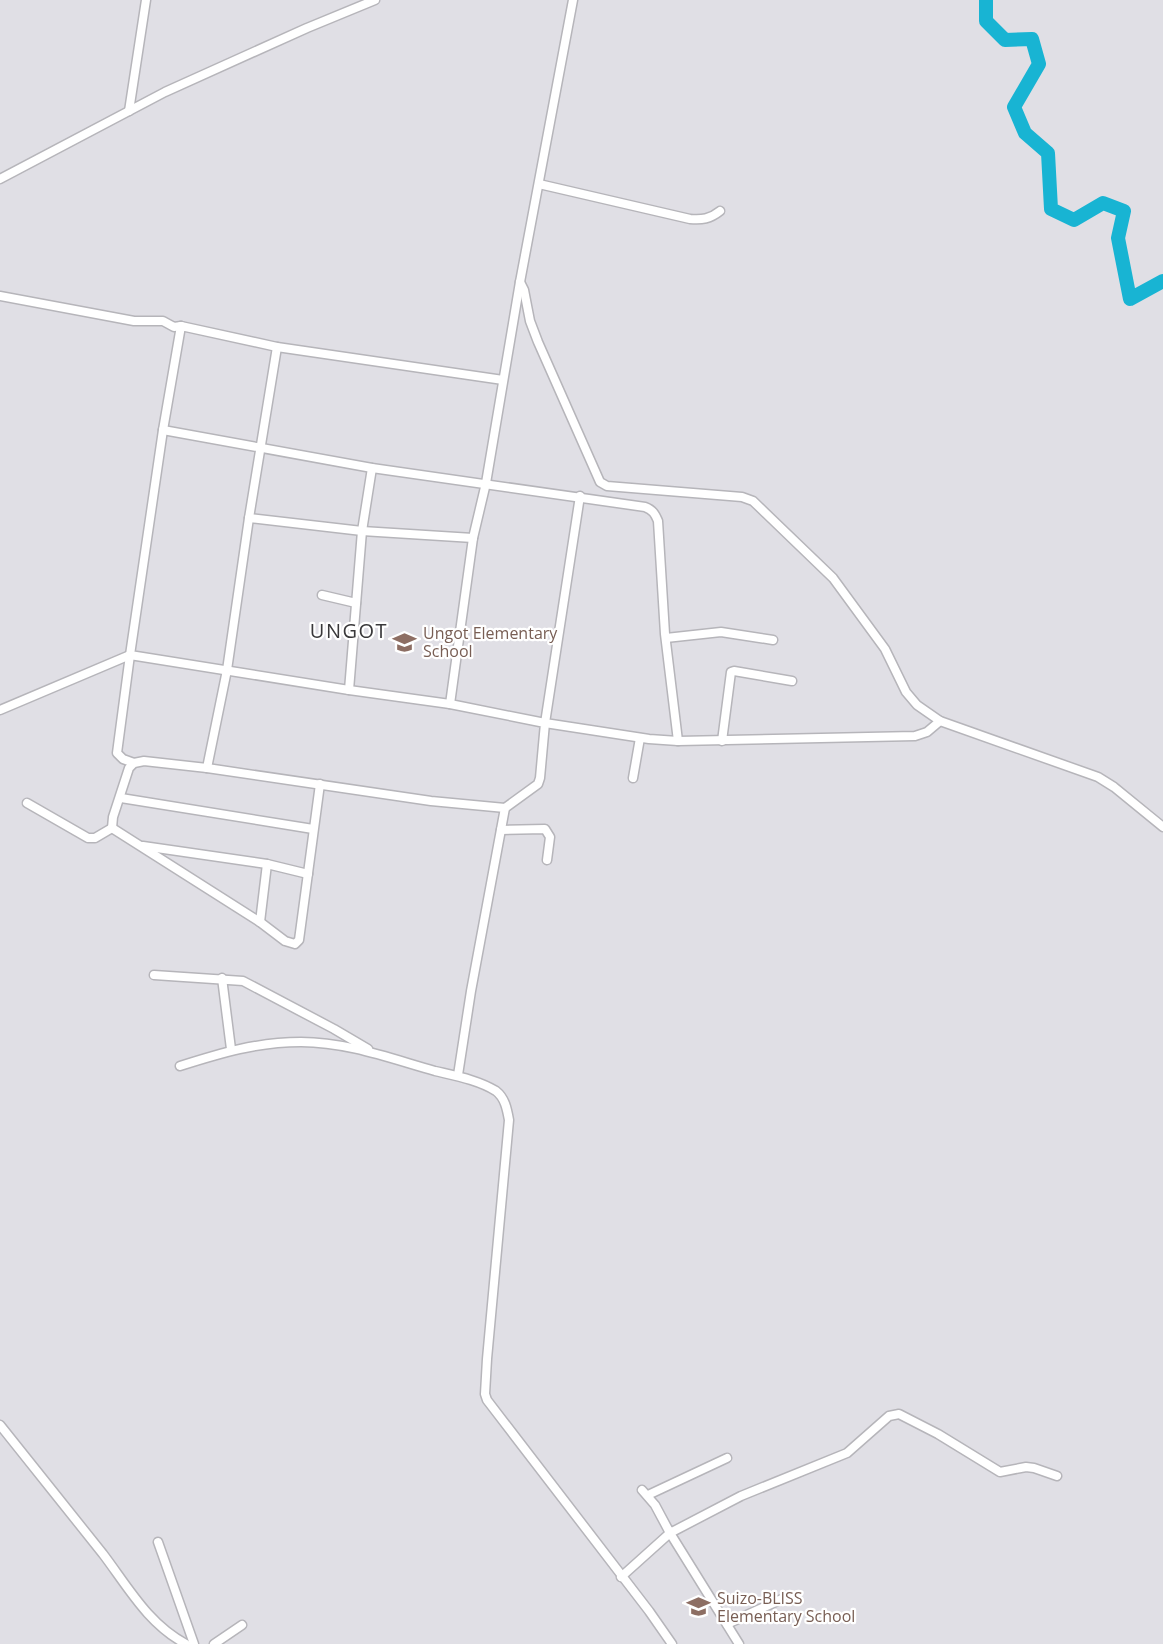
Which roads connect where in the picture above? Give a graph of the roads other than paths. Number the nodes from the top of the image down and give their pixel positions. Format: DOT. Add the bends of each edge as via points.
graph roads {
  1 [pos="146,0"];
  2 [pos="375,0"];
  3 [pos="573,0"];
  4 [pos="129,111"];
  5 [pos="0,179"];
  6 [pos="539,184"];
  7 [pos="720,212"];
  8 [pos="519,282"];
  9 [pos="0,296"];
  10 [pos="182,326"];
  11 [pos="277,347"];
  12 [pos="503,380"];
  13 [pos="164,430"];
  14 [pos="261,446"];
  15 [pos="372,468"];
  16 [pos="486,483"];
  17 [pos="580,496"];
  18 [pos="249,518"];
  19 [pos="362,531"];
  20 [pos="473,538"];
  21 [pos="322,594"];
  22 [pos="356,603"];
  23 [pos="666,638"];
  24 [pos="773,640"];
  25 [pos="130,655"];
  26 [pos="227,670"];
  27 [pos="792,681"];
  28 [pos="350,690"];
  29 [pos="450,704"];
  30 [pos="0,710"];
  31 [pos="940,721"];
  32 [pos="545,723"];
  33 [pos="640,738"];
  34 [pos="678,741"];
  35 [pos="722,741"];
  36 [pos="134,763"];
  37 [pos="207,768"];
  38 [pos="633,778"];
  39 [pos="320,784"];
  40 [pos="121,798"];
  41 [pos="27,803"];
  42 [pos="505,808"];
  43 [pos="1163,827"];
  44 [pos="112,828"];
  45 [pos="313,829"];
  46 [pos="501,830"];
  47 [pos="140,846"];
  48 [pos="547,860"];
  49 [pos="267,864"];
  50 [pos="308,874"];
  51 [pos="260,922"];
  52 [pos="154,975"];
  53 [pos="222,978"];
  54 [pos="334,1029"];
  55 [pos="329,1046"];
  56 [pos="231,1049"];
  57 [pos="376,1054"];
  58 [pos="180,1066"];
  59 [pos="458,1075"];
  60 [pos="0,1425"];
  61 [pos="727,1458"];
  62 [pos="1057,1476"];
  63 [pos="670,1533"];
  64 [pos="158,1542"];
  65 [pos="621,1576"];
  66 [pos="782,1599"];
  67 [pos="727,1624"];
  68 [pos="242,1625"];
  69 [pos="186,1644"];
  70 [pos="194,1644"];
  71 [pos="214,1644"];
  72 [pos="672,1644"];
  73 [pos="739,1644"];
  1 -- 4 [label="street"];
  2 -- 4 [label="street"];
  3 -- 6 [label="street"];
  4 -- 5 [label="street"];
  6 -- 7 [label="street" via="690,219 710,218"];
  6 -- 8 [label="street"];
  8 -- 12 [label="street"];
  8 -- 31 [label="street" via="538,342 600,482 607,486 753,501 833,578 885,650 906,692"];
  9 -- 10 [label="street"];
  10 -- 11 [label="street"];
  10 -- 13 [label="street"];
  11 -- 12 [label="street"];
  11 -- 14 [label="street"];
  12 -- 16 [label="street"];
  13 -- 14 [label="street"];
  13 -- 25 [label="street"];
  14 -- 15 [label="street"];
  14 -- 18 [label="street"];
  15 -- 16 [label="street"];
  15 -- 19 [label="street"];
  16 -- 17 [label="street"];
  16 -- 20 [label="street"];
  17 -- 23 [label="street" via="654,512 658,521"];
  17 -- 32 [label="street"];
  18 -- 19 [label="street"];
  18 -- 26 [label="street"];
  19 -- 20 [label="street"];
  19 -- 22 [label="street"];
  20 -- 29 [label="street"];
  21 -- 22 [label="street"];
  22 -- 28 [label="street"];
  23 -- 24 [label="street" via="721,632"];
  23 -- 34 [label="street"];
  25 -- 26 [label="street"];
  25 -- 30 [label="street"];
  25 -- 36 [label="street" via="117,753"];
  26 -- 28 [label="street"];
  26 -- 37 [label="street"];
  27 -- 35 [label="street" via="731,672"];
  28 -- 29 [label="street"];
  29 -- 32 [label="street"];
  31 -- 35 [label="street" via="915,736"];
  31 -- 43 [label="street" via="1098,777"];
  32 -- 33 [label="street"];
  32 -- 42 [label="street" via="538,784"];
  33 -- 34 [label="street"];
  33 -- 38 [label="street"];
  34 -- 35 [label="street"];
  36 -- 37 [label="street"];
  36 -- 40 [label="street"];
  37 -- 39 [label="street"];
  39 -- 42 [label="street"];
  39 -- 45 [label="street"];
  40 -- 44 [label="street"];
  40 -- 45 [label="street"];
  41 -- 44 [label="street" via="88,838"];
  42 -- 46 [label="street"];
  44 -- 47 [label="street"];
  45 -- 50 [label="street"];
  46 -- 48 [label="street" via="545,829 550,837"];
  46 -- 59 [label="street"];
  47 -- 49 [label="street"];
  47 -- 51 [label="street"];
  49 -- 50 [label="street"];
  49 -- 51 [label="street"];
  50 -- 51 [label="street" via="299,940 291,944"];
  52 -- 53 [label="street"];
  53 -- 54 [label="street" via="243,981"];
  53 -- 56 [label="street"];
  54 -- 55 [label="street"];
  54 -- 57 [label="street"];
  55 -- 56 [label="street" via="303,1042"];
  55 -- 57 [label="street"];
  56 -- 58 [label="street"];
  57 -- 59 [label="street"];
  59 -- 65 [label="street" via="497,1092 505,1102 509,1119 485,1394"];
  60 -- 69 [label="street" via="140,1605 156,1623"];
  61 -- 63 [label="street" via="645,1493"];
  62 -- 63 [label="street" via="1026,1467 1000,1472 902,1414 895,1414 847,1453 741,1496"];
  63 -- 65 [label="street"];
  63 -- 67 [label="street"];
  64 -- 70 [label="street"];
  65 -- 72 [label="street"];
  66 -- 67 [label="street"];
  67 -- 73 [label="street"];
  68 -- 71 [label="street"];
}
